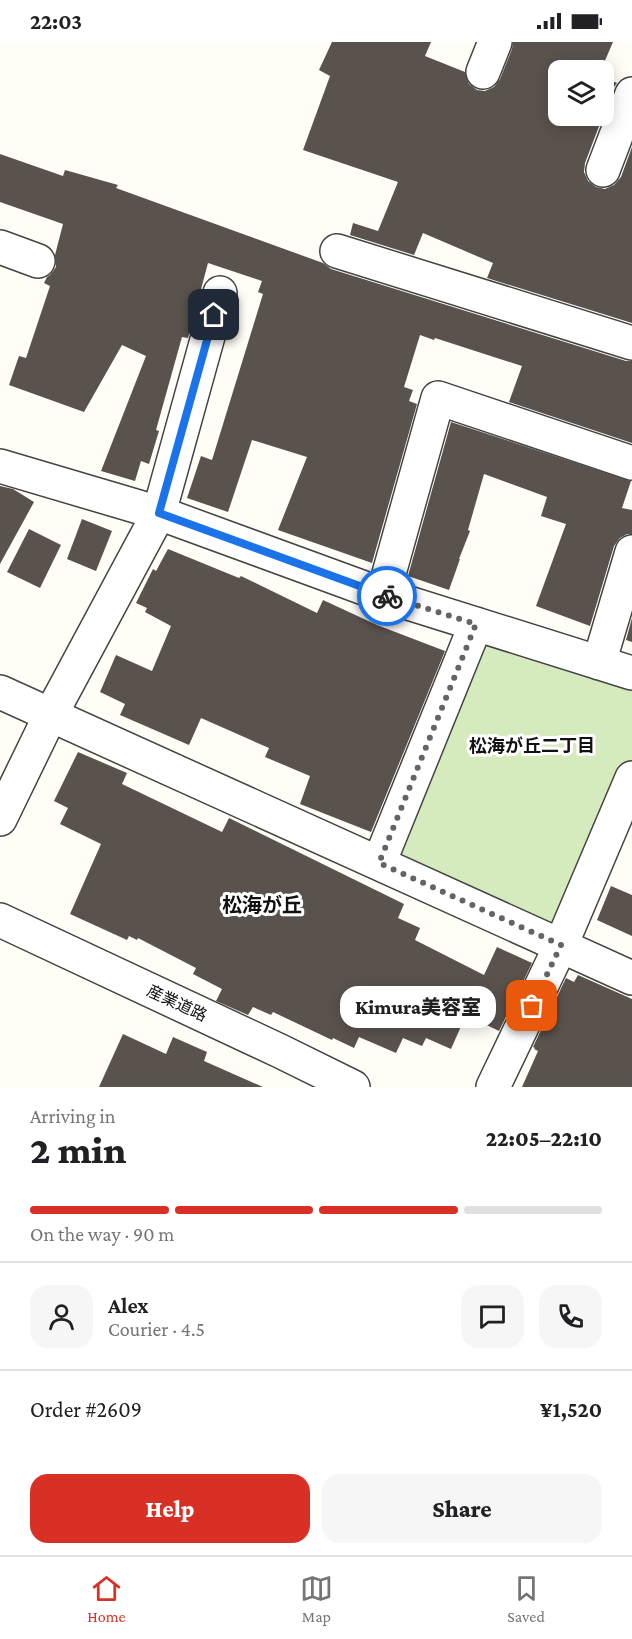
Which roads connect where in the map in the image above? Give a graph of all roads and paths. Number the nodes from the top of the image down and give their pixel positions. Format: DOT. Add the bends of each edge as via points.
graph roads {
  1 [pos="495,42"];
  2 [pos="483,72"];
  3 [pos="632,94"];
  4 [pos="603,170"];
  5 [pos="0,247"];
  6 [pos="337,251"];
  7 [pos="38,261"];
  8 [pos="220,294"];
  9 [pos="632,343"];
  10 [pos="632,463"];
  11 [pos="0,466"];
  12 [pos="159,513"];
  13 [pos="632,552"];
  14 [pos="383,595"];
  15 [pos="476,624"];
  16 [pos="599,663"];
  17 [pos="632,673"];
  18 [pos="0,692"];
  19 [pos="50,716"];
  20 [pos="632,778"];
  21 [pos="625,818"];
  22 [pos="0,819"];
  23 [pos="379,863"];
  24 [pos="0,920"];
  25 [pos="561,945"];
  26 [pos="632,978"];
  27 [pos="352,1087"];
  28 [pos="493,1087"];
  1 -- 2 [label="street"];
  3 -- 4 [label="street"];
  5 -- 7 [label="street"];
  6 -- 9 [label="street"];
  8 -- 12 [label="street"];
  10 -- 14 [label="street" via="438,398"];
  11 -- 12 [label="street"];
  12 -- 14 [label="street"];
  12 -- 19 [label="street"];
  13 -- 16 [label="street"];
  14 -- 15 [label="street"];
  15 -- 16 [label="street"];
  15 -- 23 [label="street"];
  16 -- 17 [label="street"];
  18 -- 19 [label="street"];
  19 -- 22 [label="street"];
  19 -- 23 [label="street"];
  20 -- 21 [label="street"];
  21 -- 25 [label="street"];
  23 -- 25 [label="street"];
  24 -- 27 [label="street, 産業道路"];
  25 -- 26 [label="street"];
  25 -- 28 [label="street"];
}
